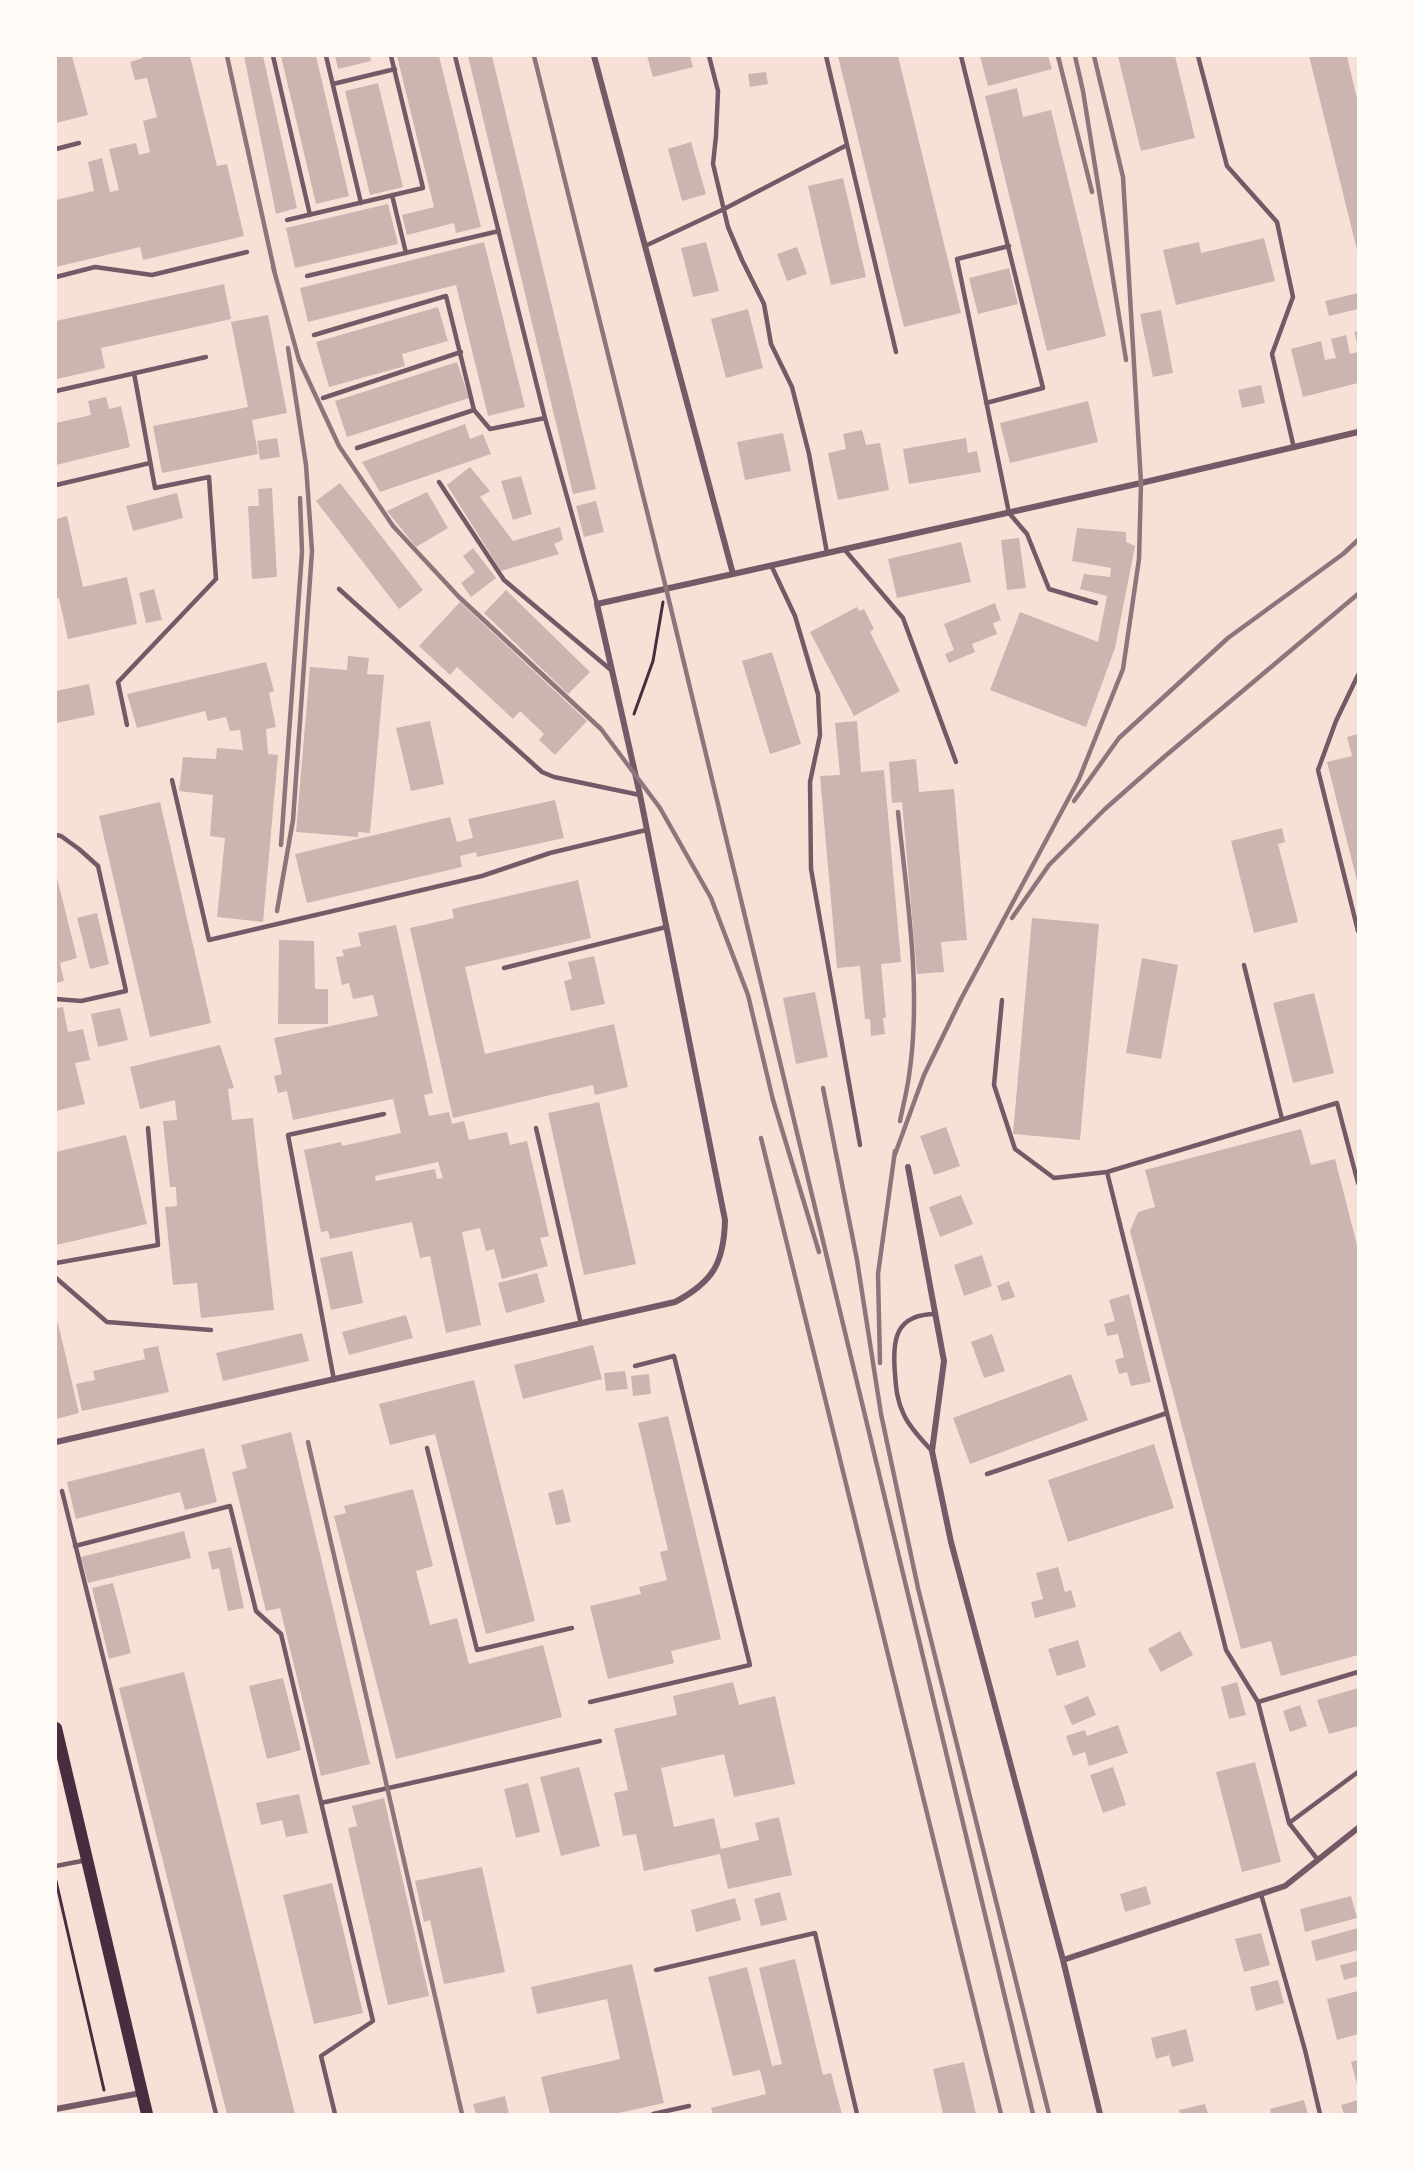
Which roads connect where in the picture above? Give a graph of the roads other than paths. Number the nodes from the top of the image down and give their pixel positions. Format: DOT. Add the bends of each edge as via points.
graph roads {
  1 [pos="273,56"];
  2 [pos="326,56"];
  3 [pos="391,56"];
  4 [pos="455,56"];
  5 [pos="594,56"];
  6 [pos="709,56"];
  7 [pos="826,56"];
  8 [pos="962,56"];
  9 [pos="1198,56"];
  10 [pos="394,69"];
  11 [pos="333,84"];
  12 [pos="79,143"];
  13 [pos="847,145"];
  14 [pos="56,149"];
  15 [pos="392,195"];
  16 [pos="361,203"];
  17 [pos="724,209"];
  18 [pos="310,215"];
  19 [pos="287,220"];
  20 [pos="499,231"];
  21 [pos="645,246"];
  22 [pos="1009,246"];
  23 [pos="247,252"];
  24 [pos="406,253"];
  25 [pos="307,276"];
  26 [pos="56,277"];
  27 [pos="314,335"];
  28 [pos="461,352"];
  29 [pos="896,352"];
  30 [pos="206,357"];
  31 [pos="134,373"];
  32 [pos="56,392"];
  33 [pos="323,398"];
  34 [pos="986,403"];
  35 [pos="474,410"];
  36 [pos="545,418"];
  37 [pos="1359,432"];
  38 [pos="357,447"];
  39 [pos="1293,448"];
  40 [pos="150,463"];
  41 [pos="439,482"];
  42 [pos="56,485"];
  43 [pos="1009,513"];
  44 [pos="844,549"];
  45 [pos="827,553"];
  46 [pos="771,566"];
  47 [pos="733,574"];
  48 [pos="339,589"];
  49 [pos="1096,603"];
  50 [pos="597,604"];
  51 [pos="612,670"];
  52 [pos="1359,675"];
  53 [pos="127,725"];
  54 [pos="956,762"];
  55 [pos="172,780"];
  56 [pos="640,795"];
  57 [pos="646,830"];
  58 [pos="56,835"];
  59 [pos="666,927"];
  60 [pos="1359,931"];
  61 [pos="1244,965"];
  62 [pos="504,968"];
  63 [pos="56,999"];
  64 [pos="1002,1000"];
  65 [pos="384,1114"];
  66 [pos="1282,1119"];
  67 [pos="148,1128"];
  68 [pos="536,1128"];
  69 [pos="860,1145"];
  70 [pos="908,1167"];
  71 [pos="1107,1172"];
  72 [pos="1359,1184"];
  73 [pos="56,1263"];
  74 [pos="56,1278"];
  75 [pos="936,1314"];
  76 [pos="581,1324"];
  77 [pos="211,1330"];
  78 [pos="635,1366"];
  79 [pos="334,1380"];
  80 [pos="1167,1413"];
  81 [pos="56,1443"];
  82 [pos="427,1448"];
  83 [pos="932,1451"];
  84 [pos="987,1474"];
  85 [pos="62,1491"];
  86 [pos="75,1546"];
  87 [pos="572,1628"];
  88 [pos="1359,1672"];
  89 [pos="590,1702"];
  90 [pos="1258,1702"];
  91 [pos="56,1728"];
  92 [pos="600,1741"];
  93 [pos="1359,1772"];
  94 [pos="321,1803"];
  95 [pos="1289,1822"];
  96 [pos="1359,1828"];
  97 [pos="87,1860"];
  98 [pos="1318,1860"];
  99 [pos="56,1866"];
  100 [pos="1261,1894"];
  101 [pos="1063,1960"];
  102 [pos="656,1970"];
  103 [pos="142,2093"];
  104 [pos="689,2106"];
  105 [pos="56,2109"];
  106 [pos="147,2115"];
  107 [pos="216,2115"];
  108 [pos="335,2115"];
  109 [pos="653,2115"];
  110 [pos="857,2115"];
  111 [pos="1100,2115"];
  112 [pos="1320,2115"];
  1 -- 18 [label="lane"];
  2 -- 11 [label="lane"];
  3 -- 10 [label="lane"];
  4 -- 20 [label="lane"];
  5 -- 21 [label="street"];
  6 -- 17 [label="lane" via="718,91 713,164"];
  7 -- 13 [label="lane"];
  8 -- 22 [label="lane"];
  9 -- 39 [label="lane" via="1227,166 1276,222 1293,297 1272,354"];
  10 -- 11 [label="lane"];
  10 -- 15 [label="lane" via="423,188"];
  11 -- 16 [label="lane"];
  12 -- 14 [label="lane"];
  13 -- 17 [label="lane"];
  13 -- 29 [label="lane"];
  15 -- 16 [label="lane"];
  15 -- 24 [label="lane"];
  16 -- 18 [label="lane"];
  17 -- 21 [label="lane"];
  17 -- 45 [label="lane" via="742,260 765,304 771,345 792,387"];
  18 -- 19 [label="lane"];
  20 -- 24 [label="lane"];
  20 -- 36 [label="lane"];
  21 -- 47 [label="street"];
  22 -- 34 [label="lane" via="957,259"];
  22 -- 34 [label="lane" via="1043,388"];
  23 -- 26 [label="lane" via="152,275 95,267"];
  24 -- 25 [label="lane"];
  27 -- 28 [label="lane" via="446,296"];
  28 -- 33 [label="lane"];
  28 -- 35 [label="lane"];
  30 -- 31 [label="lane"];
  31 -- 32 [label="lane"];
  31 -- 40 [label="lane"];
  34 -- 43 [label="lane"];
  35 -- 36 [label="lane" via="490,429"];
  35 -- 38 [label="lane"];
  36 -- 50 [label="lane"];
  37 -- 39 [label="street"];
  39 -- 43 [label="street"];
  40 -- 42 [label="lane"];
  40 -- 53 [label="lane" via="155,488 209,477 216,579 118,682"];
  41 -- 51 [label="lane" via="504,580"];
  43 -- 44 [label="street"];
  43 -- 49 [label="lane" via="1027,534 1049,589"];
  44 -- 45 [label="street"];
  44 -- 54 [label="lane" via="903,618"];
  45 -- 46 [label="street"];
  46 -- 47 [label="street"];
  46 -- 69 [label="lane" via="795,616 818,694 819,735 810,782 811,869"];
  47 -- 50 [label="street"];
  48 -- 56 [label="lane" via="542,772"];
  50 -- 51 [label="street"];
  51 -- 56 [label="street"];
  52 -- 60 [label="lane" via="1318,770"];
  55 -- 57 [label="lane" via="209,940 482,876 550,853"];
  56 -- 57 [label="street"];
  57 -- 59 [label="street"];
  58 -- 63 [label="lane" via="98,866 126,991 81,1001"];
  59 -- 62 [label="lane"];
  59 -- 76 [label="street" via="725,1220 724,1241 709,1279 695,1292 675,1302"];
  61 -- 66 [label="lane"];
  64 -- 71 [label="lane" via="994,1085 1015,1149 1054,1178"];
  65 -- 79 [label="lane" via="288,1136"];
  66 -- 71 [label="lane"];
  66 -- 72 [label="lane" via="1337,1103"];
  67 -- 73 [label="lane" via="158,1245"];
  68 -- 76 [label="lane"];
  70 -- 75 [label="street"];
  71 -- 80 [label="lane"];
  74 -- 77 [label="lane" via="107,1322"];
  75 -- 83 [label="street" via="944,1360"];
  75 -- 83 [label="lane" via="907,1321 896,1333 893,1352 896,1395 904,1416"];
  76 -- 79 [label="street"];
  78 -- 89 [label="lane" via="674,1356 750,1665"];
  79 -- 81 [label="street"];
  80 -- 84 [label="lane"];
  80 -- 90 [label="lane" via="1226,1650"];
  82 -- 87 [label="lane" via="477,1650"];
  83 -- 101 [label="street" via="954,1553"];
  85 -- 86 [label="lane"];
  86 -- 94 [label="lane" via="231,1506 256,1611 280,1634"];
  86 -- 107 [label="lane"];
  88 -- 90 [label="lane"];
  90 -- 95 [label="lane"];
  91 -- 97 [label="main road"];
  92 -- 94 [label="lane"];
  93 -- 95 [label="lane"];
  94 -- 108 [label="lane" via="373,2021 321,2056"];
  95 -- 98 [label="lane"];
  96 -- 98 [label="street"];
  97 -- 99 [label="lane"];
  97 -- 103 [label="main road"];
  98 -- 100 [label="street" via="1285,1886"];
  100 -- 101 [label="street"];
  100 -- 112 [label="lane"];
  101 -- 111 [label="street"];
  102 -- 110 [label="lane" via="815,1933"];
  103 -- 105 [label="street"];
  103 -- 106 [label="main road"];
  104 -- 109 [label="lane"];
}
